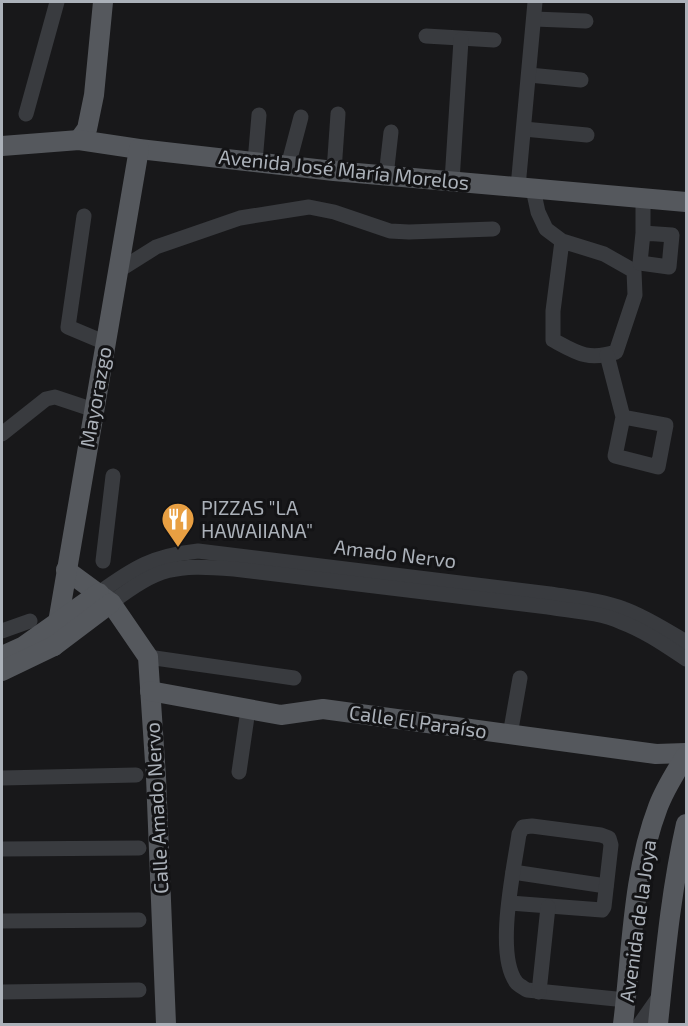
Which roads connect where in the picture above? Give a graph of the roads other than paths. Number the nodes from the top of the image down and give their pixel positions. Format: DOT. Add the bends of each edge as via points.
graph roads {
  1 [pos="57,2"];
  2 [pos="103,2"];
  3 [pos="535,2"];
  4 [pos="534,19"];
  5 [pos="586,21"];
  6 [pos="426,36"];
  7 [pos="461,39"];
  8 [pos="494,40"];
  9 [pos="529,75"];
  10 [pos="581,80"];
  11 [pos="26,114"];
  12 [pos="338,114"];
  13 [pos="259,115"];
  14 [pos="300,117"];
  15 [pos="524,129"];
  16 [pos="391,132"];
  17 [pos="587,135"];
  18 [pos="79,140"];
  19 [pos="2,146"];
  20 [pos="139,149"];
  21 [pos="255,162"];
  22 [pos="288,166"];
  23 [pos="334,171"];
  24 [pos="386,176"];
  25 [pos="452,181"];
  26 [pos="526,188"];
  27 [pos="643,198"];
  28 [pos="687,202"];
  29 [pos="84,216"];
  30 [pos="493,229"];
  31 [pos="643,233"];
  32 [pos="562,241"];
  33 [pos="118,271"];
  34 [pos="106,344"];
  35 [pos="607,355"];
  36 [pos="94,410"];
  37 [pos="623,417"];
  38 [pos="2,434"];
  39 [pos="113,476"];
  40 [pos="103,561"];
  41 [pos="66,570"];
  42 [pos="105,598"];
  43 [pos="30,621"];
  44 [pos="58,623"];
  45 [pos="2,632"];
  46 [pos="687,642"];
  47 [pos="54,646"];
  48 [pos="2,656"];
  49 [pos="148,657"];
  50 [pos="687,658"];
  51 [pos="2,671"];
  52 [pos="294,678"];
  53 [pos="520,678"];
  54 [pos="150,691"];
  55 [pos="248,710"];
  56 [pos="510,735"];
  57 [pos="687,754"];
  58 [pos="239,772"];
  59 [pos="136,775"];
  60 [pos="2,778"];
  61 [pos="687,824"];
  62 [pos="139,848"];
  63 [pos="2,849"];
  64 [pos="513,872"];
  65 [pos="606,886"];
  66 [pos="510,903"];
  67 [pos="548,907"];
  68 [pos="139,920"];
  69 [pos="2,921"];
  70 [pos="139,990"];
  71 [pos="2,992"];
  72 [pos="539,992"];
  73 [pos="661,993"];
  74 [pos="626,1000"];
  75 [pos="166,1024"];
  76 [pos="623,1024"];
  77 [pos="640,1024"];
  78 [pos="658,1024"];
  1 -- 11 [label="street"];
  2 -- 18 [label="main road" via="94,95 87,129"];
  3 -- 4 [label="street"];
  4 -- 5 [label="street"];
  4 -- 9 [label="street"];
  6 -- 7 [label="street"];
  7 -- 8 [label="street"];
  7 -- 25 [label="street"];
  9 -- 10 [label="street"];
  9 -- 15 [label="street"];
  12 -- 23 [label="street"];
  13 -- 21 [label="street"];
  14 -- 22 [label="street"];
  15 -- 17 [label="street"];
  15 -- 26 [label="street"];
  16 -- 24 [label="street"];
  18 -- 19 [label="main road, Avenida José María Morelos"];
  18 -- 20 [label="main road, Avenida José María Morelos"];
  20 -- 21 [label="main road, Avenida José María Morelos"];
  20 -- 33 [label="main road, Mayorazgo"];
  21 -- 22 [label="main road, Avenida José María Morelos"];
  22 -- 23 [label="main road, Avenida José María Morelos"];
  23 -- 24 [label="main road, Avenida José María Morelos"];
  24 -- 25 [label="main road, Avenida José María Morelos"];
  25 -- 26 [label="main road, Avenida José María Morelos"];
  26 -- 27 [label="main road, Avenida José María Morelos"];
  26 -- 32 [label="street" via="546,229"];
  27 -- 28 [label="main road, Avenida José María Morelos"];
  27 -- 31 [label="street"];
  29 -- 34 [label="street" via="68,327"];
  30 -- 33 [label="street" via="390,231 309,207 240,218 156,247"];
  32 -- 35 [label="street" via="553,340 582,356"];
  32 -- 35 [label="street" via="604,254 634,271 635,295 616,352"];
  33 -- 34 [label="main road, Mayorazgo"];
  34 -- 36 [label="main road, Mayorazgo"];
  35 -- 37 [label="street"];
  36 -- 38 [label="street" via="55,397 46,399"];
  36 -- 41 [label="main road, Mayorazgo"];
  39 -- 40 [label="street"];
  41 -- 42 [label="main road"];
  41 -- 44 [label="main road, Mayorazgo"];
  42 -- 44 [label="main road"];
  42 -- 46 [label="street, Amado Nervo" via="132,569 174,554 198,551 602,603 624,608"];
  42 -- 47 [label="main road"];
  42 -- 49 [label="main road"];
  42 -- 50 [label="street, Amado Nervo" via="176,568 234,569 599,615 648,634"];
  43 -- 45 [label="street"];
  44 -- 47 [label="main road, Mayorazgo"];
  44 -- 48 [label="main road"];
  47 -- 51 [label="main road"];
  49 -- 52 [label="street"];
  49 -- 54 [label="main road, Calle Amado Nervo"];
  53 -- 56 [label="street"];
  54 -- 55 [label="main road, Calle El Paraíso"];
  54 -- 75 [label="main road, Calle Amado Nervo"];
  55 -- 56 [label="main road, Calle El Paraíso" via="281,715 323,709"];
  55 -- 58 [label="street"];
  56 -- 57 [label="main road, Calle El Paraíso" via="656,754"];
  57 -- 74 [label="main road, Avenida de la Joya" via="671,778 646,843"];
  59 -- 60 [label="street"];
  61 -- 73 [label="main road, Avenida de la Joya"];
  62 -- 63 [label="street"];
  64 -- 65 [label="street"];
  64 -- 65 [label="street" via="523,827 601,835 609,838 611,845"];
  64 -- 66 [label="street"];
  65 -- 67 [label="street" via="602,910 597,912"];
  66 -- 67 [label="street"];
  66 -- 72 [label="street" via="505,947 509,966 516,983"];
  67 -- 72 [label="street"];
  68 -- 69 [label="street"];
  70 -- 71 [label="street"];
  72 -- 74 [label="street"];
  73 -- 77 [label="street"];
  73 -- 78 [label="main road, Avenida de la Joya"];
  74 -- 76 [label="main road, Avenida de la Joya"];
}
